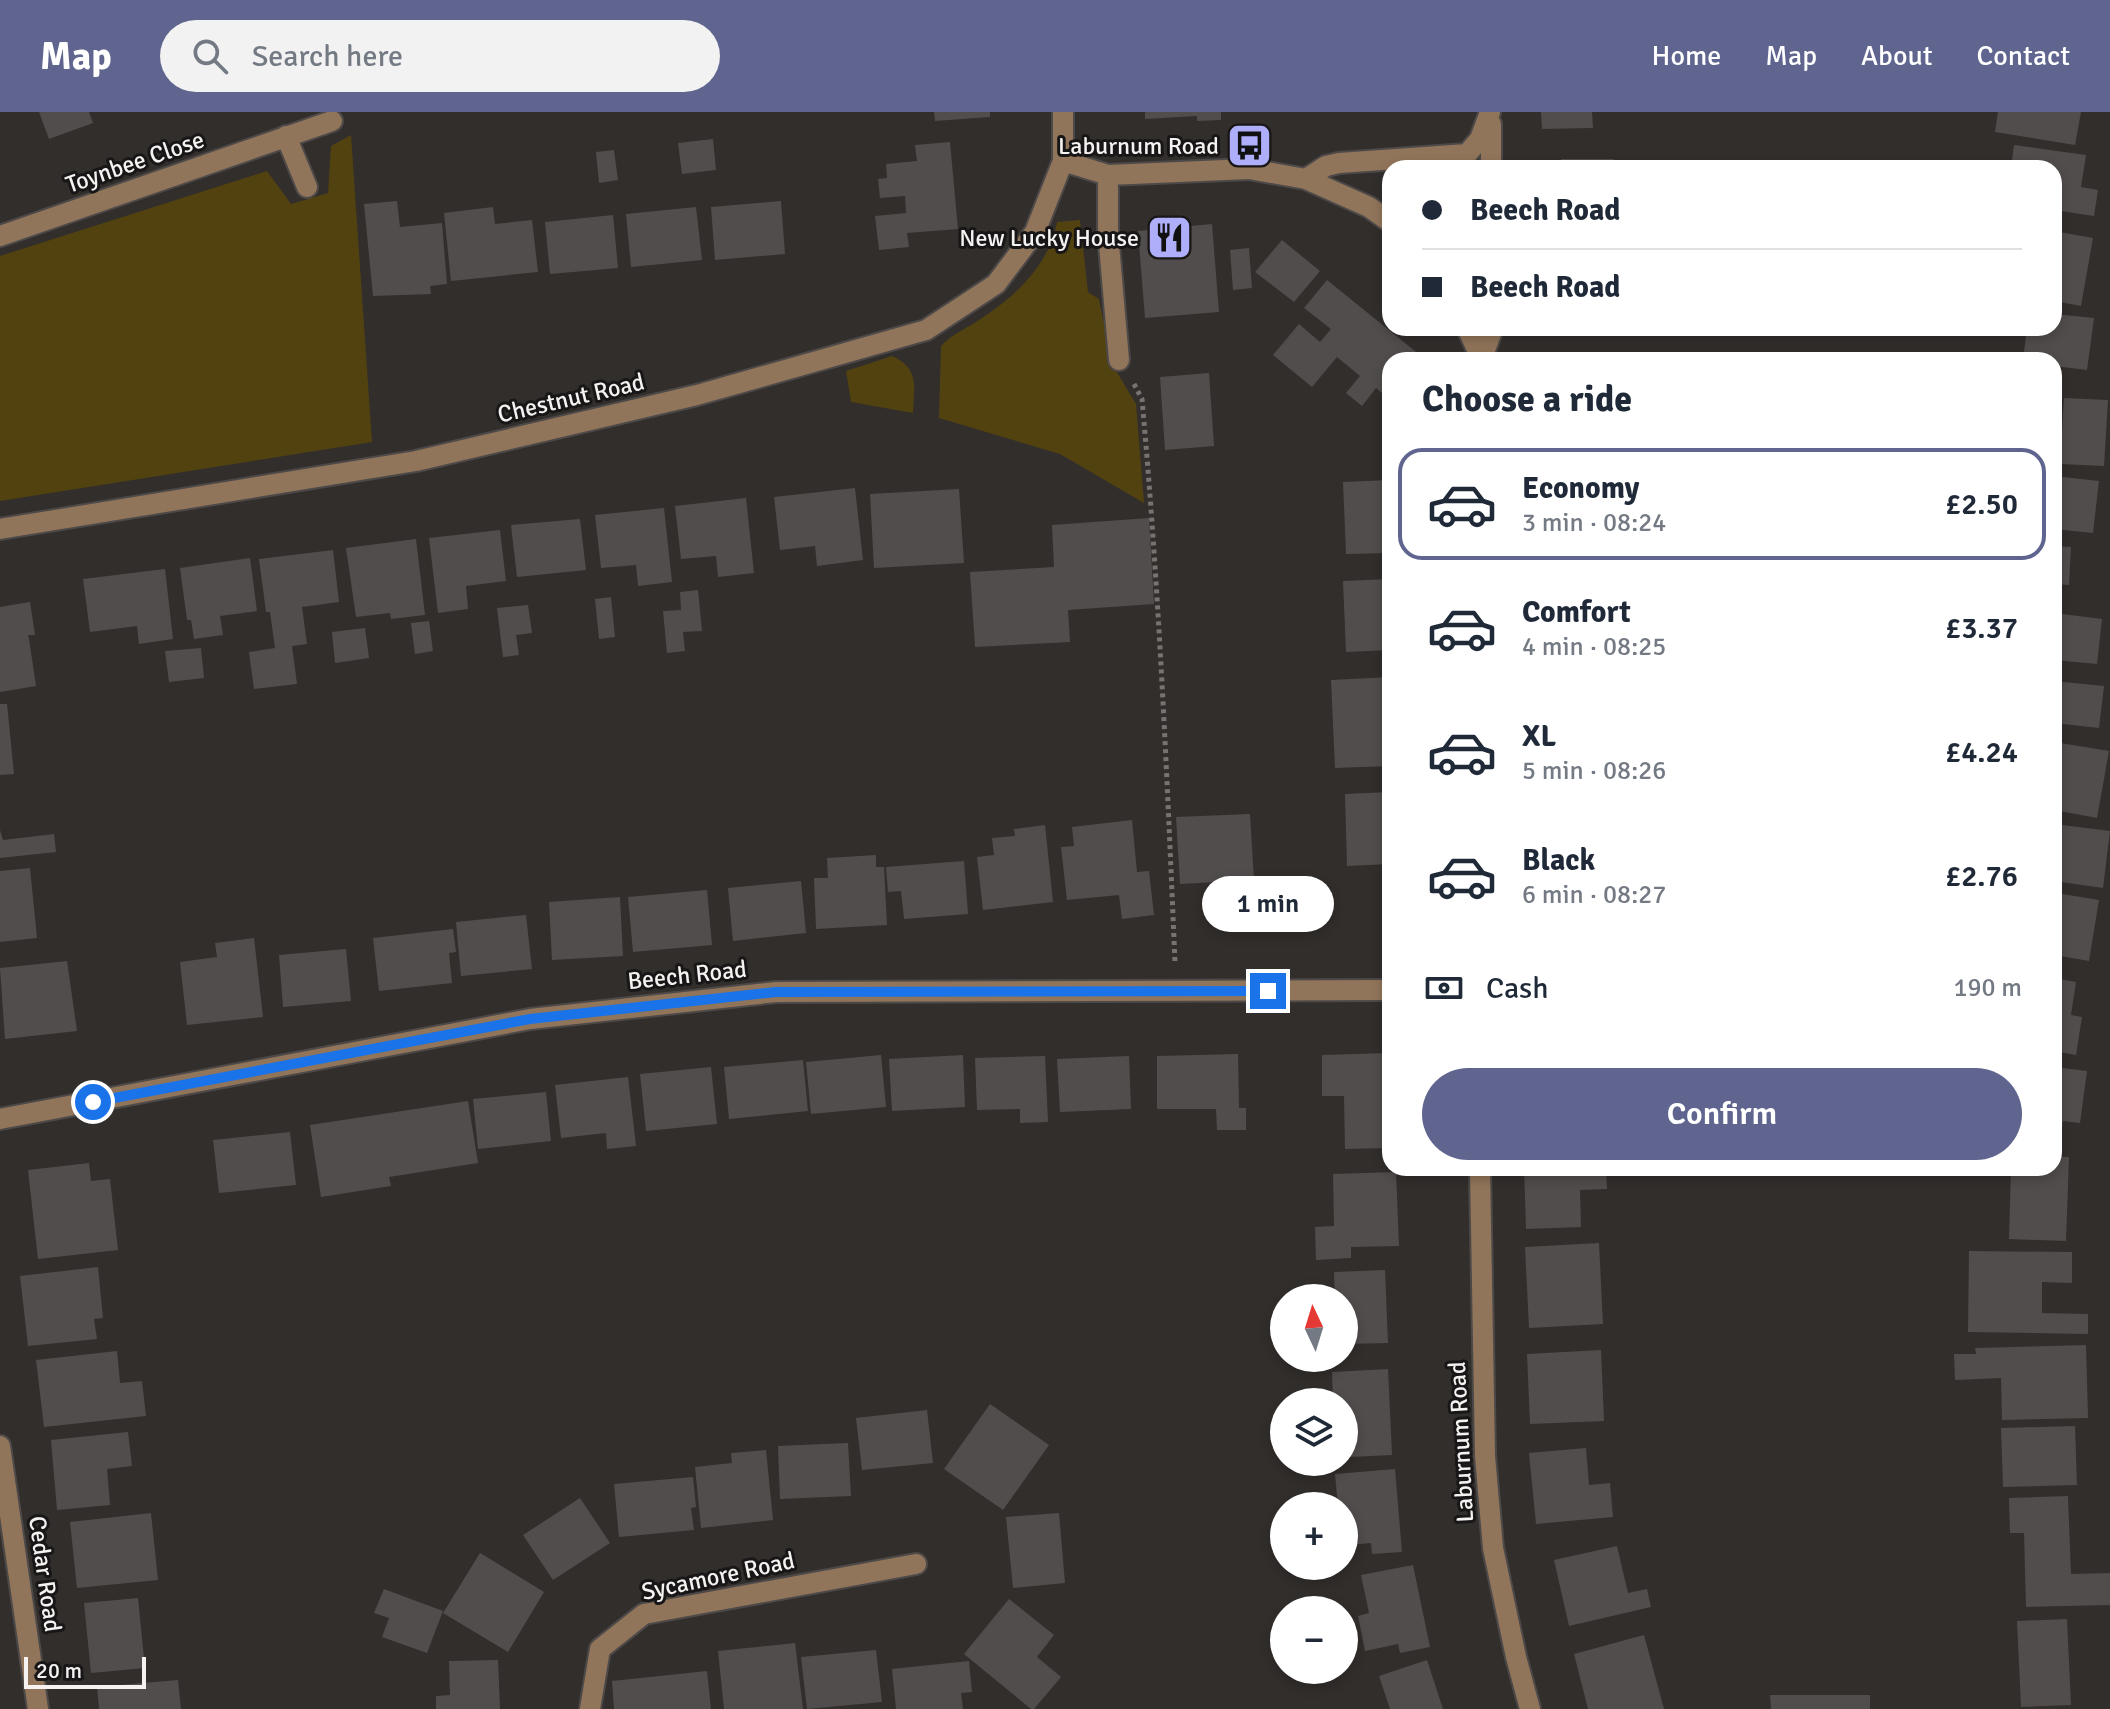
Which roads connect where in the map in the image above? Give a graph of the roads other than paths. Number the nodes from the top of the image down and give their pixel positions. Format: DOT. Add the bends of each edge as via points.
graph roads {
  1 [pos="1063,112"];
  2 [pos="1490,112"];
  3 [pos="332,121"];
  4 [pos="286,136"];
  5 [pos="1396,160"];
  6 [pos="1491,160"];
  7 [pos="1063,161"];
  8 [pos="1382,161"];
  9 [pos="1108,175"];
  10 [pos="1306,179"];
  11 [pos="307,187"];
  12 [pos="1382,216"];
  13 [pos="0,236"];
  14 [pos="1119,360"];
  15 [pos="0,529"];
  16 [pos="1382,990"];
  17 [pos="0,1119"];
  18 [pos="1480,1176"];
  19 [pos="0,1446"];
  20 [pos="916,1564"];
  21 [pos="38,1709"];
  22 [pos="590,1709"];
  23 [pos="1530,1709"];
  1 -- 7 [label="street"];
  2 -- 5 [label="street" via="1480,139 1467,154"];
  2 -- 6 [label="street"];
  3 -- 4 [label="street, Toynbee Close"];
  4 -- 11 [label="street"];
  4 -- 13 [label="street, Toynbee Close"];
  7 -- 9 [label="street"];
  7 -- 15 [label="street, Chestnut Road" via="1035,232 996,284 926,330 697,395 416,461"];
  8 -- 10 [label="street" via="1326,166"];
  9 -- 10 [label="street" via="1249,169"];
  9 -- 14 [label="street"];
  10 -- 12 [label="street"];
  16 -- 17 [label="street, Beech Road" via="776,992 530,1019"];
  18 -- 23 [label="street, Laburnum Road" via="1486,1472 1493,1548"];
  19 -- 21 [label="street, Cedar Road"];
  20 -- 22 [label="street, Sycamore Road" via="644,1614 600,1649"];
}
